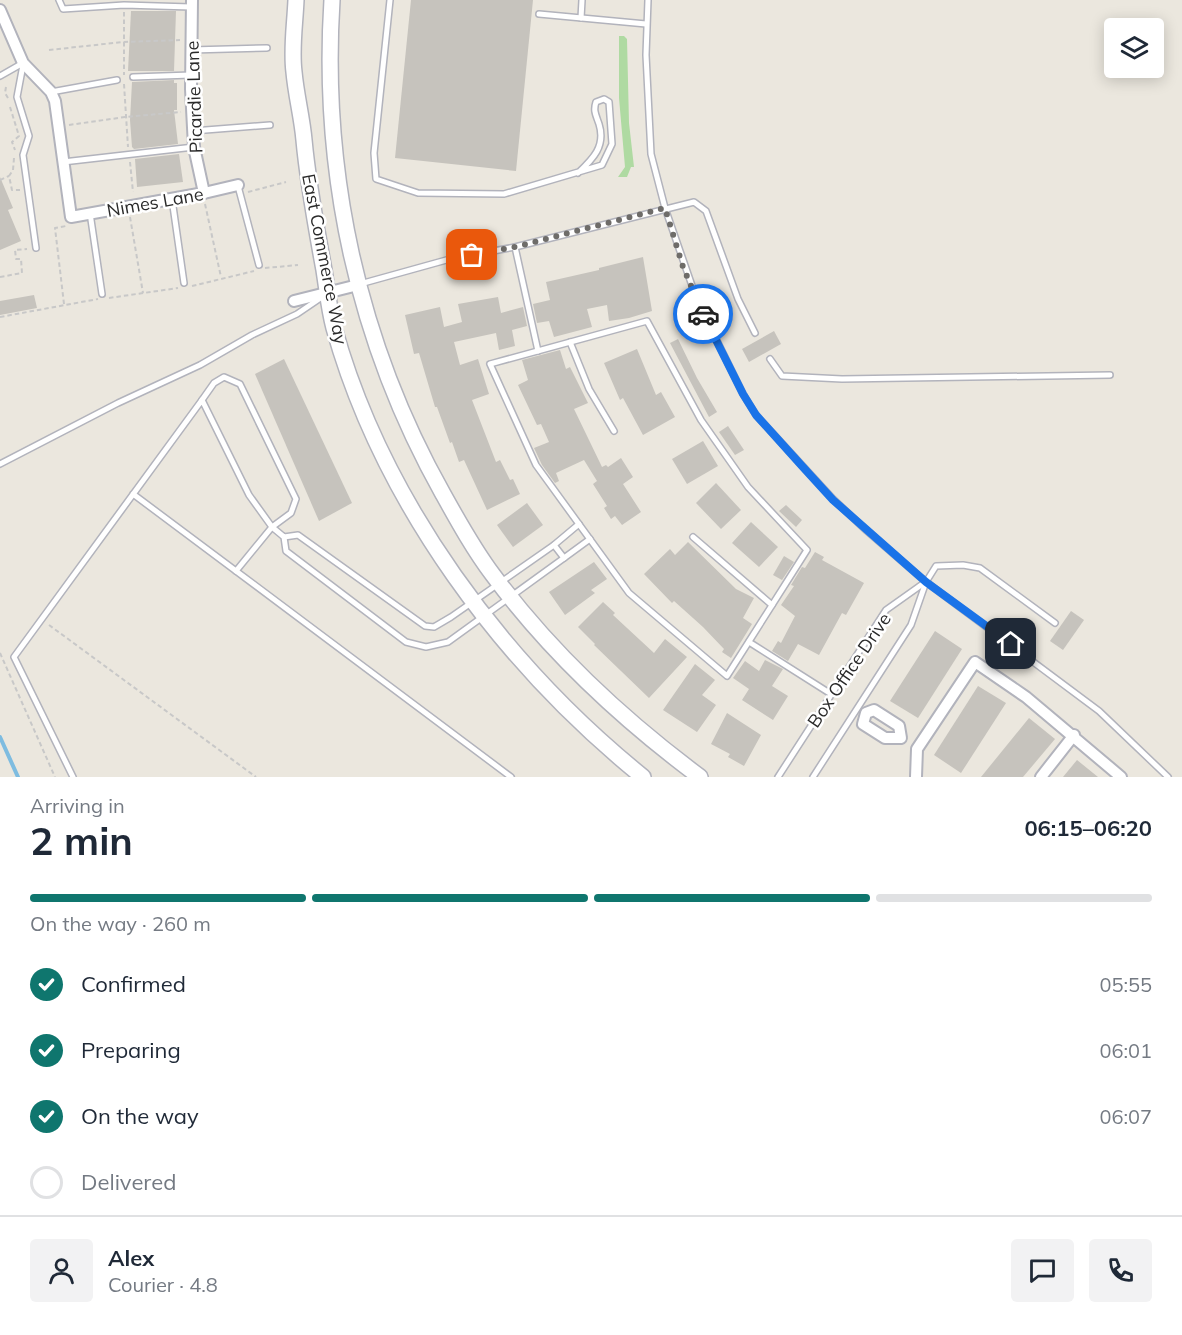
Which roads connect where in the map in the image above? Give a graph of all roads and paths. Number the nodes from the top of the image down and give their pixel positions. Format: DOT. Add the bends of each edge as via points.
graph roads {
  1 [pos="59,0"];
  2 [pos="296,0"];
  3 [pos="332,0"];
  4 [pos="390,0"];
  5 [pos="582,0"];
  6 [pos="648,0"];
  7 [pos="192,3"];
  8 [pos="124,5"];
  9 [pos="0,10"];
  10 [pos="539,14"];
  11 [pos="581,18"];
  12 [pos="646,24"];
  13 [pos="180,40"];
  14 [pos="123,42"];
  15 [pos="267,48"];
  16 [pos="50,50"];
  17 [pos="191,50"];
  18 [pos="23,63"];
  19 [pos="191,75"];
  20 [pos="0,76"];
  21 [pos="134,77"];
  22 [pos="117,80"];
  23 [pos="6,87"];
  24 [pos="51,92"];
  25 [pos="181,112"];
  26 [pos="125,117"];
  27 [pos="69,125"];
  28 [pos="270,125"];
  29 [pos="193,131"];
  30 [pos="194,147"];
  31 [pos="129,154"];
  32 [pos="23,155"];
  33 [pos="14,158"];
  34 [pos="63,162"];
  35 [pos="578,173"];
  36 [pos="9,176"];
  37 [pos="0,180"];
  38 [pos="286,182"];
  39 [pos="239,190"];
  40 [pos="133,192"];
  41 [pos="172,199"];
  42 [pos="21,201"];
  43 [pos="205,201"];
  44 [pos="214,201"];
  45 [pos="665,208"];
  46 [pos="132,217"];
  47 [pos="91,218"];
  48 [pos="515,247"];
  49 [pos="36,248"];
  50 [pos="28,249"];
  51 [pos="259,266"];
  52 [pos="298,266"];
  53 [pos="0,277"];
  54 [pos="221,277"];
  55 [pos="184,283"];
  56 [pos="358,285"];
  57 [pos="143,293"];
  58 [pos="328,293"];
  59 [pos="100,297"];
  60 [pos="109,298"];
  61 [pos="294,301"];
  62 [pos="64,304"];
  63 [pos="0,316"];
  64 [pos="755,333"];
  65 [pos="570,342"];
  66 [pos="538,351"];
  67 [pos="770,359"];
  68 [pos="1110,375"];
  69 [pos="202,400"];
  70 [pos="614,431"];
  71 [pos="0,464"];
  72 [pos="133,494"];
  73 [pos="579,524"];
  74 [pos="272,527"];
  75 [pos="284,537"];
  76 [pos="693,537"];
  77 [pos="590,539"];
  78 [pos="554,544"];
  79 [pos="564,558"];
  80 [pos="236,571"];
  81 [pos="926,582"];
  82 [pos="500,584"];
  83 [pos="511,597"];
  84 [pos="474,602"];
  85 [pos="772,605"];
  86 [pos="484,616"];
  87 [pos="1055,623"];
  88 [pos="49,625"];
  89 [pos="748,642"];
  90 [pos="0,653"];
  91 [pos="831,694"];
  92 [pos="862,710"];
  93 [pos="1074,735"];
  94 [pos="901,738"];
  95 [pos="917,749"];
  96 [pos="55,777"];
  97 [pos="73,777"];
  98 [pos="256,777"];
  99 [pos="511,777"];
  100 [pos="643,777"];
  101 [pos="700,777"];
  102 [pos="778,777"];
  103 [pos="813,777"];
  104 [pos="915,777"];
  105 [pos="1041,777"];
  106 [pos="1121,777"];
  107 [pos="1168,777"];
  1 -- 8 [label="lane" via="63,9"];
  2 -- 58 [label="main road, East Commerce Way" via="293,71 312,215"];
  3 -- 56 [label="main road, East Commerce Way" via="332,139"];
  4 -- 35 [label="lane" via="374,153 376,179 417,193 504,194"];
  5 -- 11 [label="lane"];
  6 -- 12 [label="lane"];
  7 -- 8 [label="lane"];
  7 -- 17 [label="street, Picardie Lane"];
  8 -- 14 [label="path"];
  9 -- 18 [label="street"];
  10 -- 11 [label="lane"];
  11 -- 12 [label="lane"];
  12 -- 45 [label="lane" via="651,154"];
  13 -- 14 [label="path"];
  14 -- 16 [label="path"];
  14 -- 26 [label="path"];
  15 -- 17 [label="lane"];
  17 -- 19 [label="street, Picardie Lane"];
  18 -- 20 [label="lane"];
  18 -- 24 [label="street"];
  18 -- 32 [label="lane" via="17,98 29,136"];
  19 -- 21 [label="lane"];
  19 -- 29 [label="street, Picardie Lane"];
  22 -- 24 [label="lane"];
  23 -- 33 [label="path" via="19,136 12,142"];
  24 -- 34 [label="street"];
  25 -- 26 [label="path"];
  26 -- 27 [label="path"];
  26 -- 31 [label="path"];
  28 -- 29 [label="lane"];
  29 -- 30 [label="street, Picardie Lane"];
  30 -- 31 [label="lane"];
  30 -- 43 [label="street, Picardie Lane"];
  31 -- 34 [label="lane"];
  31 -- 40 [label="path"];
  32 -- 33 [label="lane"];
  32 -- 49 [label="lane"];
  33 -- 36 [label="path"];
  34 -- 47 [label="street, Nimes Lane" via="71,217"];
  35 -- 35 [label="lane" via="602,165 612,144 609,102 604,99 596,102 593,109 601,143 595,158"];
  36 -- 37 [label="path"];
  36 -- 42 [label="path" via="12,190 20,189"];
  38 -- 39 [label="path"];
  39 -- 43 [label="street, Nimes Lane"];
  39 -- 51 [label="lane"];
  41 -- 43 [label="street, Nimes Lane"];
  41 -- 47 [label="street, Nimes Lane"];
  41 -- 55 [label="lane"];
  43 -- 44 [label="path"];
  43 -- 54 [label="path"];
  45 -- 48 [label="lane"];
  45 -- 64 [label="lane" via="694,202 706,211 738,299"];
  45 -- 81 [label="lane" via="697,300 756,415 833,500"];
  46 -- 57 [label="path"];
  47 -- 59 [label="lane"];
  47 -- 62 [label="path" via="55,228"];
  48 -- 56 [label="lane"];
  48 -- 66 [label="lane"];
  50 -- 53 [label="path" via="15,250 16,259 21,259 22,273"];
  52 -- 57 [label="path" via="272,266 199,285"];
  56 -- 58 [label="street"];
  56 -- 82 [label="main road, East Commerce Way" via="401,413 450,506"];
  57 -- 60 [label="path"];
  58 -- 61 [label="street"];
  58 -- 71 [label="lane" via="297,314 200,365"];
  58 -- 84 [label="main road, East Commerce Way" via="334,327 374,434 435,547"];
  59 -- 62 [label="path"];
  62 -- 63 [label="path"];
  65 -- 66 [label="lane"];
  65 -- 70 [label="lane" via="589,389"];
  65 -- 85 [label="lane" via="647,321 701,420 748,487 807,550"];
  66 -- 73 [label="lane" via="490,364 536,465"];
  67 -- 68 [label="lane" via="782,376 842,380"];
  69 -- 72 [label="lane"];
  69 -- 74 [label="lane" via="249,495"];
  69 -- 74 [label="lane" via="214,383 224,377 240,384 296,499 291,513"];
  72 -- 80 [label="lane"];
  72 -- 97 [label="lane" via="14,657"];
  73 -- 77 [label="lane"];
  73 -- 78 [label="lane"];
  74 -- 75 [label="lane"];
  74 -- 80 [label="lane"];
  75 -- 84 [label="lane" via="298,535 424,626 434,627"];
  75 -- 86 [label="lane" via="286,551 416,646 448,642"];
  76 -- 85 [label="lane"];
  77 -- 79 [label="lane"];
  77 -- 89 [label="lane" via="628,593 727,676"];
  78 -- 79 [label="lane"];
  78 -- 82 [label="lane"];
  79 -- 83 [label="lane"];
  80 -- 99 [label="lane"];
  81 -- 87 [label="lane" via="936,566 980,568"];
  81 -- 91 [label="lane, Box Office Drive" via="886,610"];
  81 -- 92 [label="lane, Box Office Drive" via="911,625"];
  81 -- 107 [label="lane" via="1100,711"];
  82 -- 83 [label="main road, East Commerce Way"];
  82 -- 84 [label="lane"];
  83 -- 86 [label="lane"];
  83 -- 101 [label="main road, East Commerce Way" via="594,689"];
  84 -- 86 [label="main road, East Commerce Way"];
  85 -- 89 [label="lane"];
  86 -- 100 [label="main road, East Commerce Way" via="550,694"];
  88 -- 98 [label="path"];
  89 -- 91 [label="lane"];
  90 -- 96 [label="path"];
  91 -- 102 [label="lane, Box Office Drive"];
  92 -- 94 [label="street" via="874,710 899,726"];
  92 -- 94 [label="street" via="863,723 885,738"];
  92 -- 103 [label="lane, Box Office Drive"];
  93 -- 95 [label="street" via="975,662"];
  93 -- 105 [label="street"];
  93 -- 106 [label="street"];
  94 -- 95 [label="street"];
  95 -- 104 [label="street"];
}
